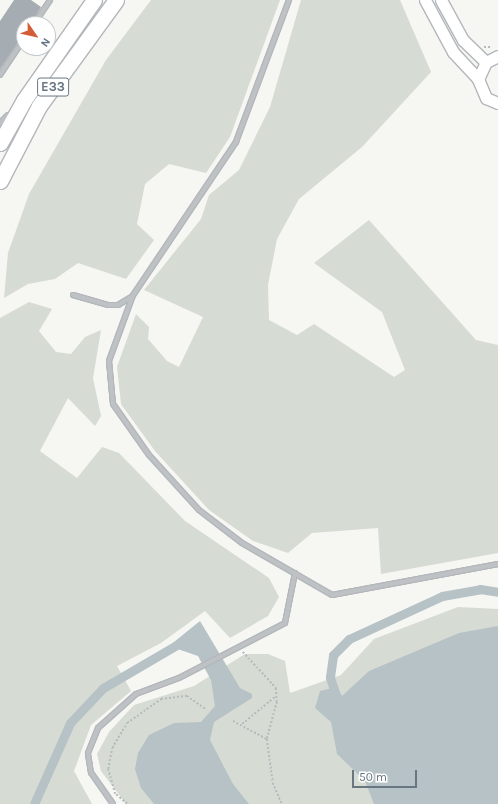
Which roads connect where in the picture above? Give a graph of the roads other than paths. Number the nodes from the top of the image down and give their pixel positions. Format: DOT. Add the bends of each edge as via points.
graph roads {
  1 [pos="50,0"];
  2 [pos="94,0"];
  3 [pos="116,0"];
  4 [pos="289,0"];
  5 [pos="425,0"];
  6 [pos="441,0"];
  7 [pos="39,16"];
  8 [pos="16,51"];
  9 [pos="498,56"];
  10 [pos="486,62"];
  11 [pos="0,75"];
  12 [pos="478,79"];
  13 [pos="24,100"];
  14 [pos="498,103"];
  15 [pos="0,123"];
  16 [pos="0,143"];
  17 [pos="0,181"];
  18 [pos="73,295"];
  19 [pos="133,295"];
  20 [pos="498,564"];
  21 [pos="296,573"];
  22 [pos="113,804"];
  1 -- 7 [label="lane"];
  2 -- 13 [label="highway, E33"];
  3 -- 17 [label="highway, E33" via="39,106"];
  4 -- 19 [label="lane" via="236,142"];
  5 -- 12 [label="main road" via="453,52"];
  6 -- 10 [label="main road" via="463,40"];
  8 -- 11 [label="lane"];
  9 -- 10 [label="main road"];
  10 -- 12 [label="main road"];
  12 -- 14 [label="main road" via="486,98"];
  13 -- 15 [label="lane"];
  13 -- 16 [label="highway, E33"];
  18 -- 19 [label="lane" via="108,305 118,305"];
  19 -- 21 [label="lane" via="109,361 113,404 149,455 199,510 242,543"];
  20 -- 21 [label="lane" via="332,594"];
  21 -- 22 [label="lane" via="286,623 192,672 136,694 98,728 88,753 91,773"];
}
